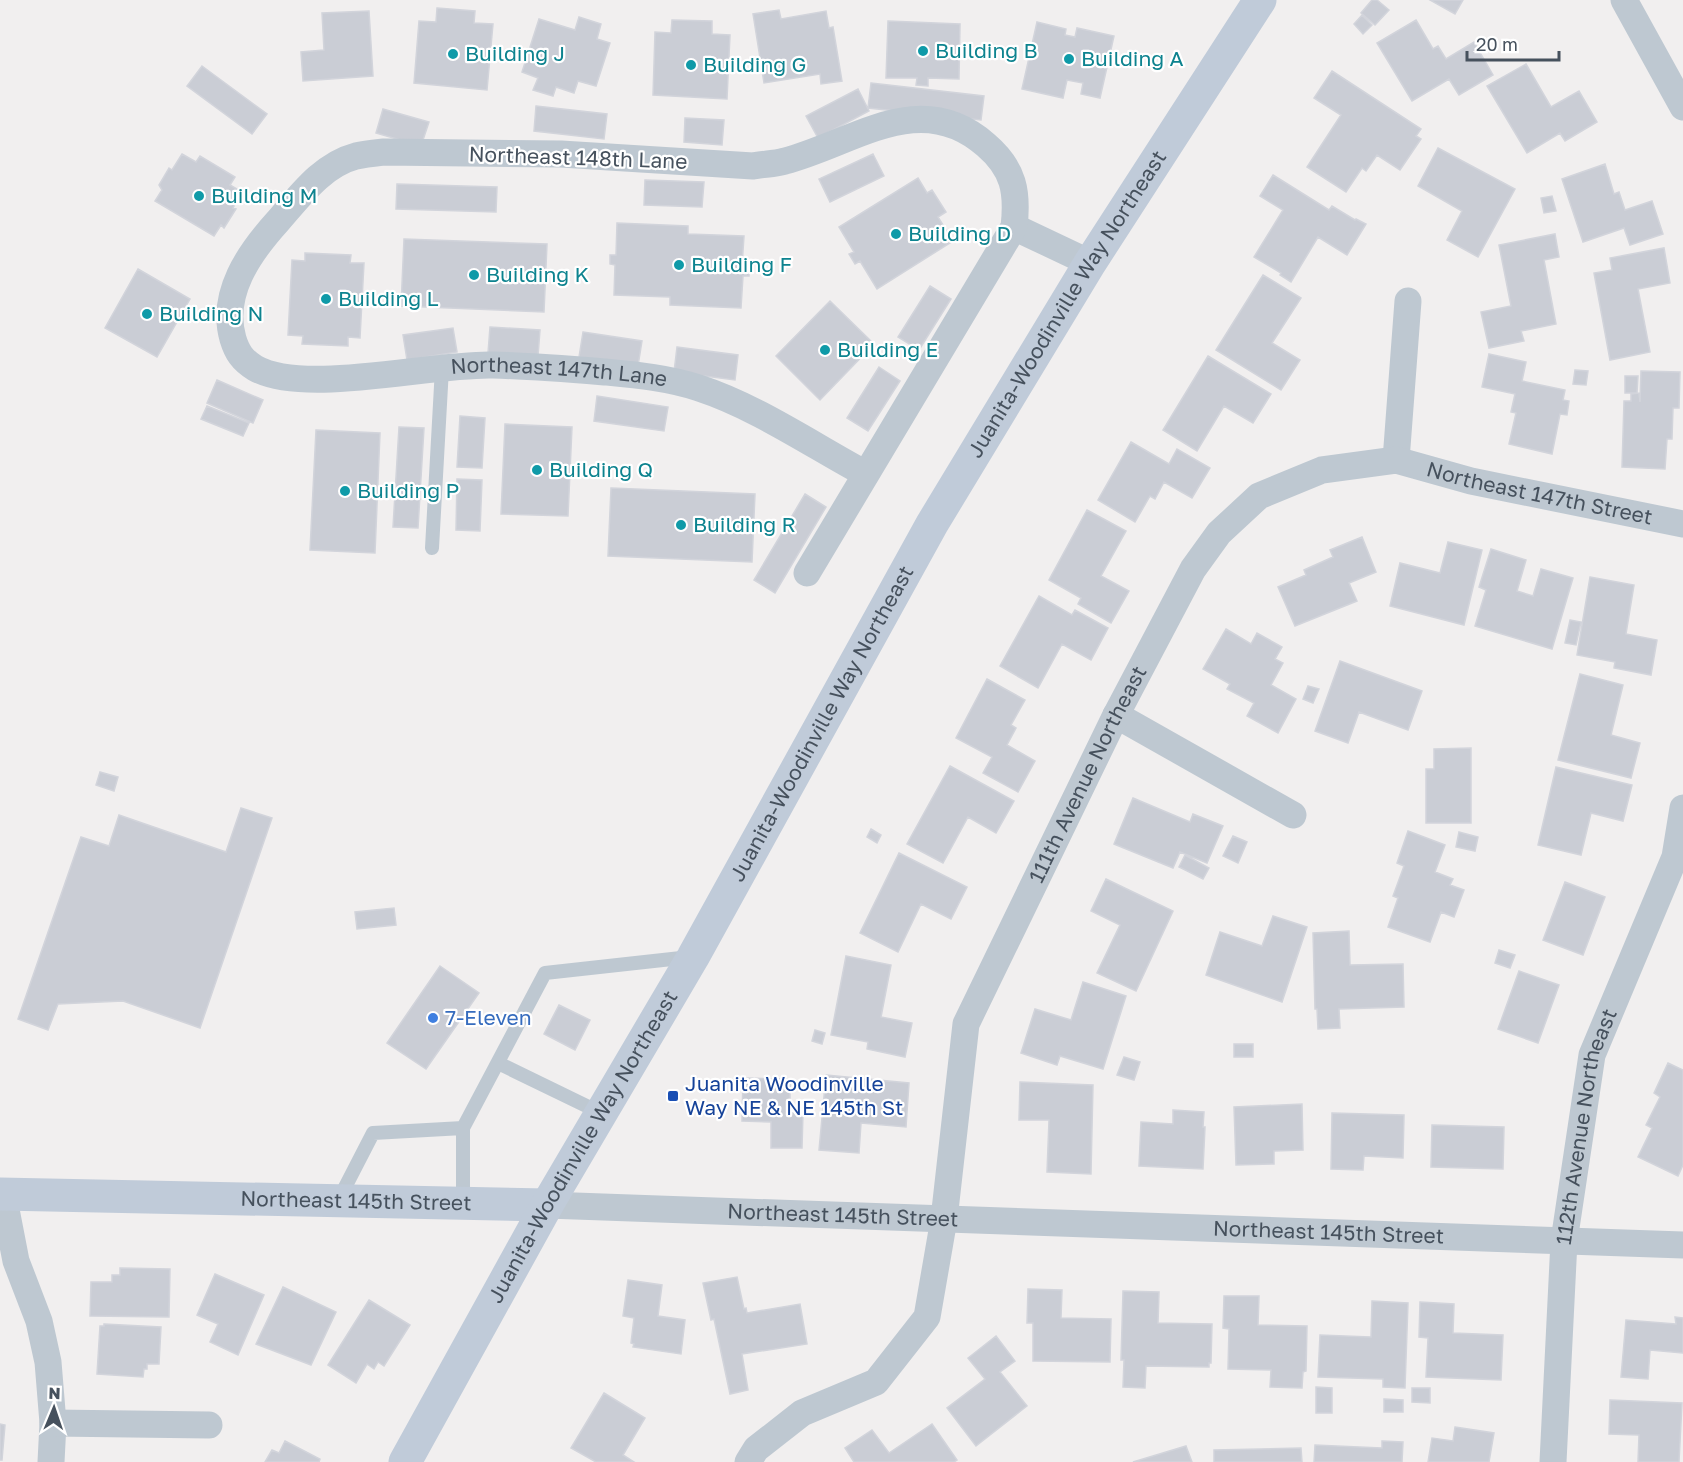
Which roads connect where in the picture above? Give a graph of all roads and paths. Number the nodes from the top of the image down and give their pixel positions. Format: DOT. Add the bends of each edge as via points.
graph roads {
  1 [pos="1260,0"];
  2 [pos="1624,0"];
  3 [pos="1683,107"];
  4 [pos="1014,227"];
  5 [pos="1090,263"];
  6 [pos="1408,301"];
  7 [pos="237,353"];
  8 [pos="442,368"];
  9 [pos="1396,460"];
  10 [pos="866,474"];
  11 [pos="1683,524"];
  12 [pos="432,548"];
  13 [pos="807,573"];
  14 [pos="1116,715"];
  15 [pos="1683,808"];
  16 [pos="1293,815"];
  17 [pos="1679,858"];
  18 [pos="693,957"];
  19 [pos="498,1063"];
  20 [pos="601,1113"];
  21 [pos="463,1128"];
  22 [pos="2,1194"];
  23 [pos="338,1201"];
  24 [pos="463,1204"];
  25 [pos="547,1205"];
  26 [pos="944,1219"];
  27 [pos="1564,1241"];
  28 [pos="1683,1245"];
  29 [pos="52,1423"];
  30 [pos="209,1425"];
  31 [pos="51,1462"];
  32 [pos="405,1462"];
  33 [pos="748,1462"];
  34 [pos="1553,1462"];
  1 -- 5 [label="main road, Juanita-Woodinville Way Northeast"];
  2 -- 3 [label="street"];
  4 -- 5 [label="street"];
  4 -- 7 [label="street, Northeast 148th Lane" via="1014,184 1000,156 962,126 935,119 899,120 784,162 753,166 561,154 384,152 355,156 333,166 306,188 257,245 242,270 232,293 229,326"];
  4 -- 10 [label="street"];
  5 -- 18 [label="main road, Juanita-Woodinville Way Northeast" via="932,524"];
  6 -- 9 [label="street"];
  7 -- 8 [label="street, Northeast 147th Lane" via="255,368 280,376 326,379"];
  8 -- 10 [label="street, Northeast 147th Lane" via="491,364 582,370 657,377 698,387 742,405"];
  8 -- 12 [label="lane"];
  9 -- 11 [label="street, Northeast 147th Street" via="1471,481"];
  9 -- 14 [label="street, 111th Avenue Northeast" via="1322,470 1258,496 1219,533 1193,569"];
  10 -- 13 [label="street"];
  14 -- 16 [label="street"];
  14 -- 26 [label="street, 111th Avenue Northeast" via="966,1024"];
  15 -- 17 [label="street, 112th Avenue Northeast"];
  17 -- 27 [label="street, 112th Avenue Northeast" via="1592,1055"];
  18 -- 19 [label="lane" via="545,973"];
  18 -- 20 [label="main road, Juanita-Woodinville Way Northeast"];
  19 -- 20 [label="lane"];
  19 -- 21 [label="lane"];
  20 -- 25 [label="main road, Juanita-Woodinville Way Northeast"];
  21 -- 23 [label="lane" via="373,1133"];
  21 -- 24 [label="lane"];
  22 -- 23 [label="main road, Northeast 145th Street"];
  22 -- 29 [label="street" via="16,1261 39,1321 48,1362"];
  23 -- 24 [label="main road, Northeast 145th Street"];
  24 -- 25 [label="main road, Northeast 145th Street"];
  25 -- 26 [label="street, Northeast 145th Street"];
  25 -- 32 [label="main road, Juanita-Woodinville Way Northeast"];
  26 -- 27 [label="street, Northeast 145th Street"];
  26 -- 33 [label="street, 111th Avenue Northeast" via="927,1317 876,1382 802,1413 756,1449"];
  27 -- 28 [label="street, Northeast 145th Street"];
  27 -- 34 [label="street, 112th Avenue Northeast"];
  29 -- 30 [label="street"];
  29 -- 31 [label="street"];
}
